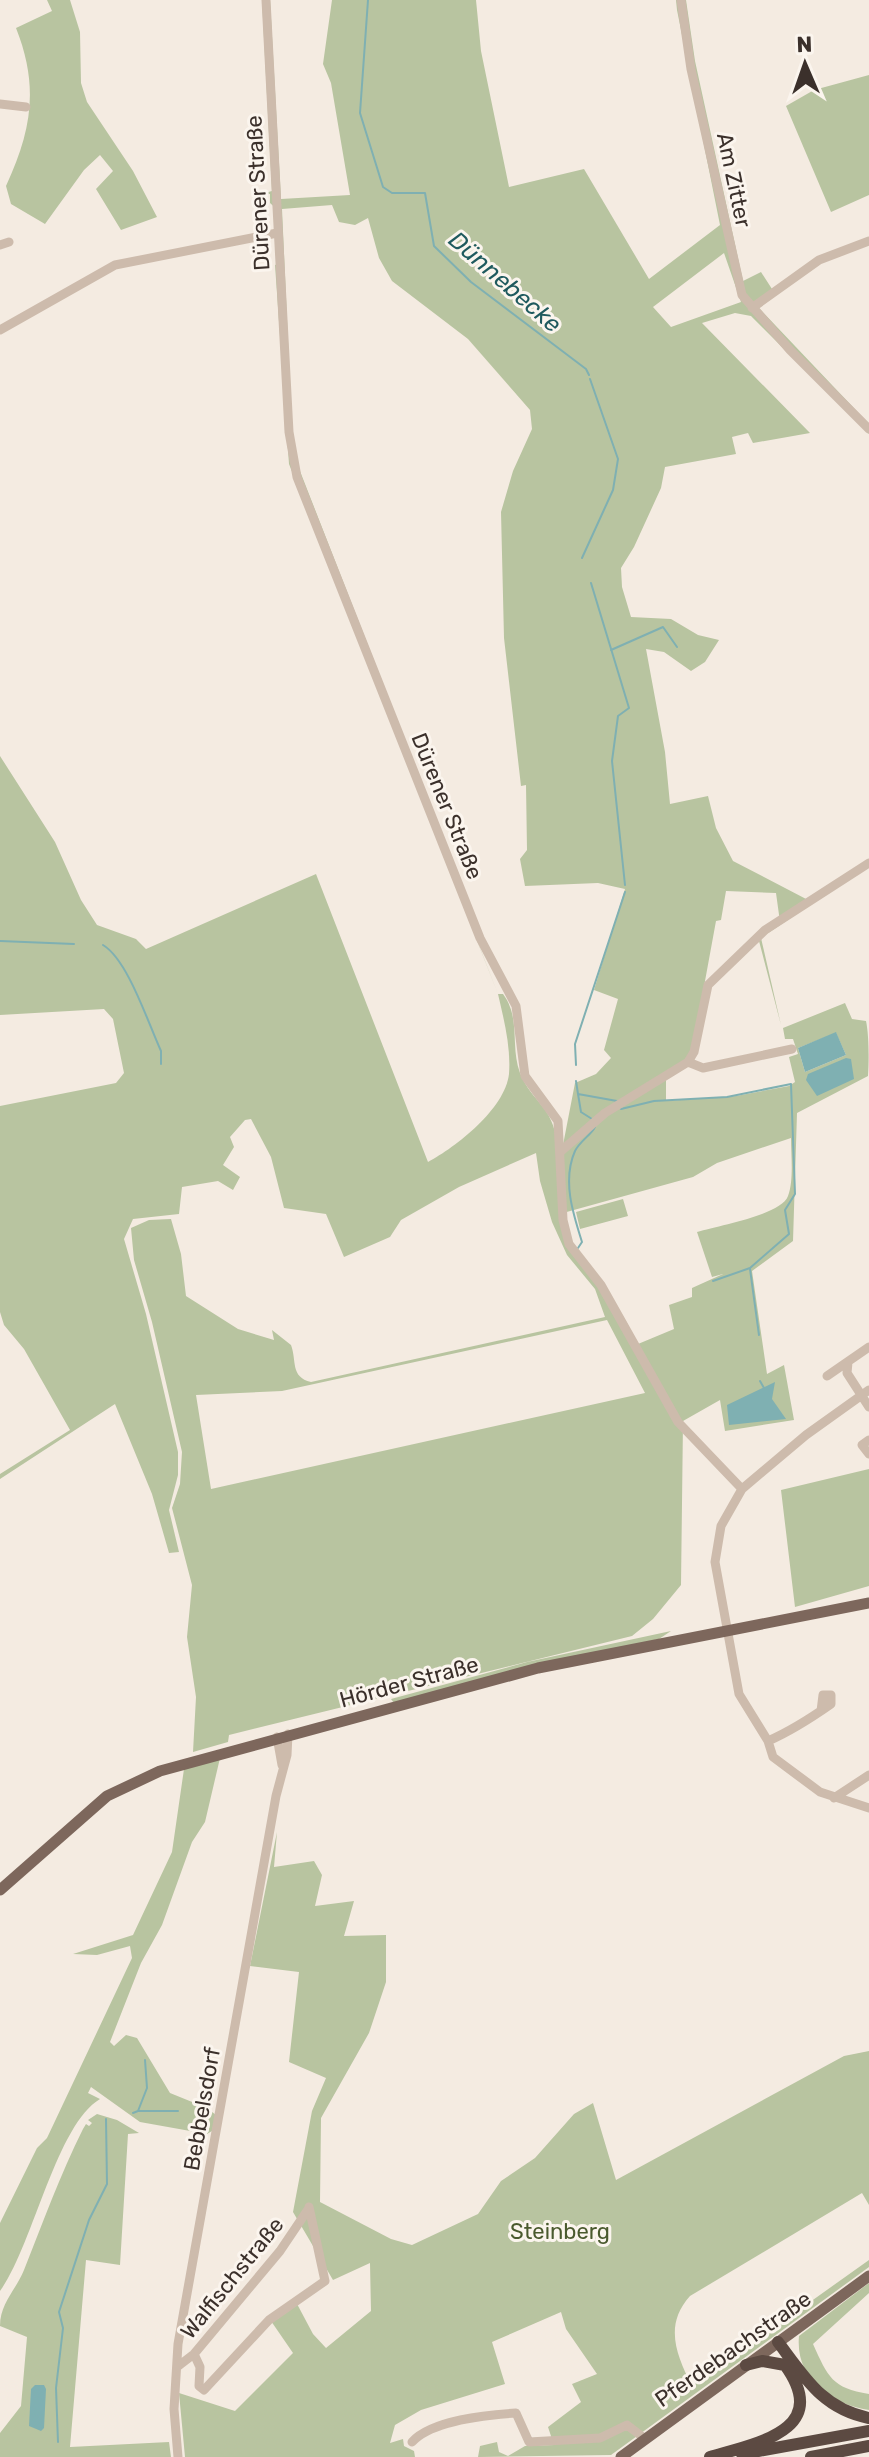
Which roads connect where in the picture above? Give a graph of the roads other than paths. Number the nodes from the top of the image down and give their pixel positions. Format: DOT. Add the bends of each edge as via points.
graph roads {
  1 [pos="266,0"];
  2 [pos="681,0"];
  3 [pos="0,104"];
  4 [pos="26,107"];
  5 [pos="277,233"];
  6 [pos="869,241"];
  7 [pos="752,308"];
  8 [pos="0,330"];
  9 [pos="869,429"];
  10 [pos="869,863"];
  11 [pos="792,1049"];
  12 [pos="688,1062"];
  13 [pos="560,1152"];
  14 [pos="869,1347"];
  15 [pos="848,1362"];
  16 [pos="827,1376"];
  17 [pos="865,1392"];
  18 [pos="869,1407"];
  19 [pos="863,1440"];
  20 [pos="869,1454"];
  21 [pos="742,1489"];
  22 [pos="869,1603"];
  23 [pos="727,1631"];
  24 [pos="821,1711"];
  25 [pos="283,1735"];
  26 [pos="768,1741"];
  27 [pos="869,1775"];
  28 [pos="851,1786"];
  29 [pos="834,1798"];
  30 [pos="856,1804"];
  31 [pos="869,1808"];
  32 [pos="0,1890"];
  33 [pos="869,2276"];
  34 [pos="776,2344"];
  35 [pos="194,2354"];
  36 [pos="746,2365"];
  37 [pos="785,2365"];
  38 [pos="177,2367"];
  39 [pos="869,2418"];
  40 [pos="869,2431"];
  41 [pos="644,2438"];
  42 [pos="412,2442"];
  43 [pos="869,2446"];
  44 [pos="178,2454"];
  45 [pos="621,2457"];
  46 [pos="710,2457"];
  47 [pos="717,2457"];
  48 [pos="811,2457"];
  1 -- 5 [label="street, Dürener Straße"];
  2 -- 7 [label="street, Am Zitter" via="739,286"];
  3 -- 4 [label="street"];
  5 -- 8 [label="street" via="115,265"];
  5 -- 13 [label="street, Dürener Straße" via="289,432 297,477 480,938 516,1006 524,1071 558,1121"];
  6 -- 7 [label="street" via="819,260"];
  7 -- 9 [label="street, Am Zitter"];
  10 -- 12 [label="street" via="765,930 708,985"];
  11 -- 12 [label="street" via="703,1068"];
  12 -- 13 [label="street" via="619,1104"];
  13 -- 21 [label="street, Dürener Straße" via="569,1244 601,1285 678,1422"];
  14 -- 15 [label="street"];
  15 -- 16 [label="street"];
  15 -- 17 [label="street" via="847,1373"];
  17 -- 18 [label="street"];
  17 -- 21 [label="street"];
  19 -- 20 [label="street"];
  21 -- 23 [label="street" via="724,1517 715,1552"];
  22 -- 23 [label="main road, Hörder Straße"];
  23 -- 25 [label="main road, Hörder Straße" via="586,1656"];
  23 -- 26 [label="street" via="739,1694"];
  24 -- 26 [label="street"];
  25 -- 32 [label="main road, Hörder Straße" via="145,1776 113,1791"];
  25 -- 38 [label="street, Bebbelsdorf" via="282,1769"];
  26 -- 29 [label="street" via="773,1757 788,1771"];
  27 -- 28 [label="street"];
  28 -- 29 [label="street"];
  28 -- 30 [label="street"];
  29 -- 30 [label="street"];
  30 -- 31 [label="street"];
  33 -- 34 [label="main road, Pferdebachstraße"];
  34 -- 36 [label="main road, Pferdebachstraße"];
  34 -- 37 [label="highway"];
  34 -- 39 [label="highway" via="817,2394 849,2414"];
  35 -- 35 [label="street, Walfischstraße" via="280,2251 309,2207 325,2281 269,2320 204,2390"];
  35 -- 38 [label="street, Walfischstraße"];
  36 -- 37 [label="highway"];
  36 -- 41 [label="main road, Pferdebachstraße"];
  37 -- 46 [label="highway" via="801,2397 792,2424 771,2438"];
  38 -- 44 [label="street, Bebbelsdorf"];
  40 -- 47 [label="highway"];
  41 -- 42 [label="street" via="627,2425 600,2438 529,2442 516,2413 469,2419 419,2434"];
  41 -- 45 [label="main road, Pferdebachstraße"];
  43 -- 48 [label="highway"];
}
